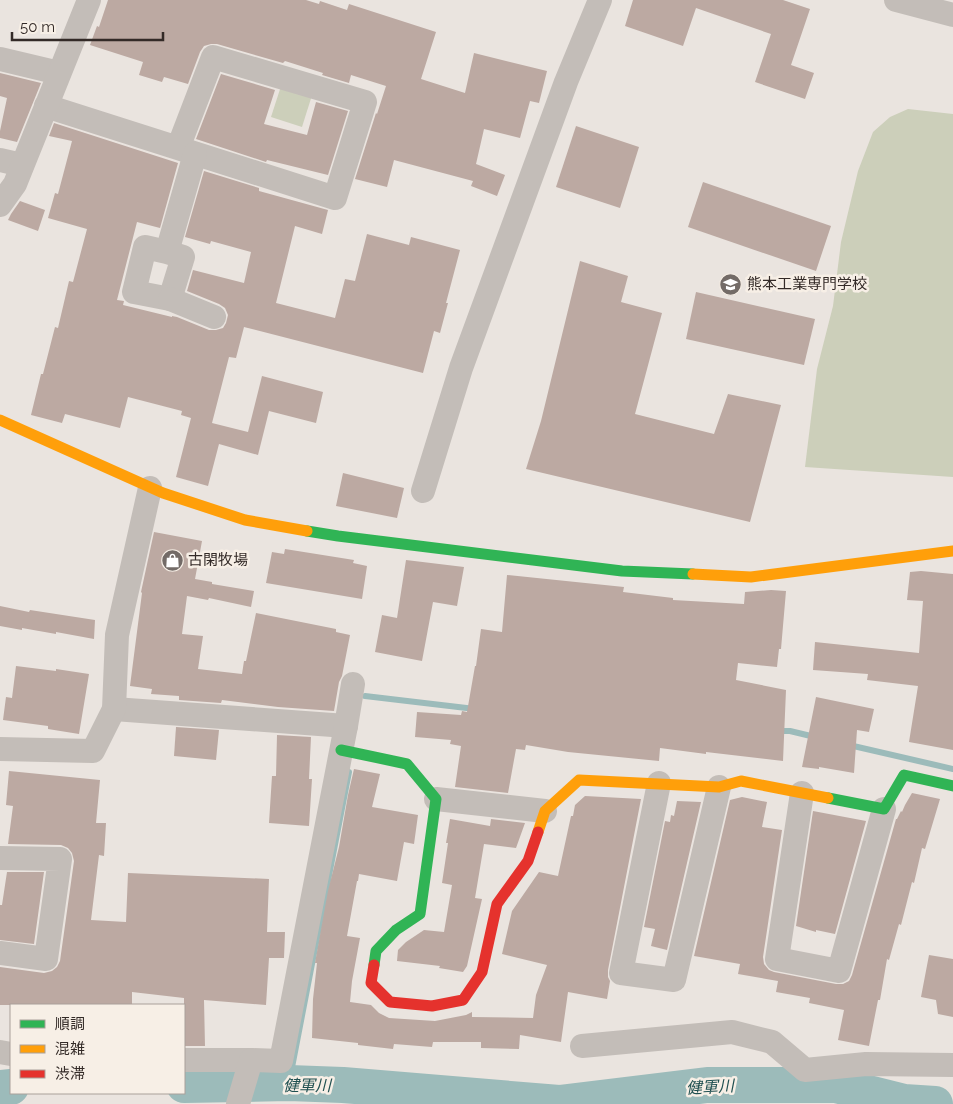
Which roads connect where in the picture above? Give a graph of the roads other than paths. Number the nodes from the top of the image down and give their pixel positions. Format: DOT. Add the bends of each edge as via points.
graph roads {
  1 [pos="89,0"];
  2 [pos="600,0"];
  3 [pos="896,0"];
  4 [pos="953,15"];
  5 [pos="0,59"];
  6 [pos="59,73"];
  7 [pos="46,106"];
  8 [pos="186,151"];
  9 [pos="11,163"];
  10 [pos="0,205"];
  11 [pos="167,252"];
  12 [pos="170,299"];
  13 [pos="214,317"];
  14 [pos="0,420"];
  15 [pos="150,488"];
  16 [pos="423,491"];
  17 [pos="953,551"];
  18 [pos="353,684"];
  19 [pos="114,709"];
  20 [pos="346,726"];
  21 [pos="0,749"];
  22 [pos="341,750"];
  23 [pos="659,783"];
  24 [pos="953,786"];
  25 [pos="720,787"];
  26 [pos="802,793"];
  27 [pos="436,799"];
  28 [pos="884,809"];
  29 [pos="545,811"];
  30 [pos="0,858"];
  31 [pos="0,953"];
  32 [pos="582,1046"];
  33 [pos="185,1060"];
  34 [pos="251,1060"];
  35 [pos="953,1066"];
  36 [pos="238,1104"];
  1 -- 6 [label="street"];
  2 -- 16 [label="street" via="566,82 461,368"];
  3 -- 4 [label="street"];
  5 -- 6 [label="street"];
  6 -- 7 [label="street"];
  7 -- 8 [label="street"];
  7 -- 9 [label="street"];
  8 -- 8 [label="street" via="214,57 365,102 335,198"];
  8 -- 11 [label="street"];
  9 -- 10 [label="street" via="15,184"];
  11 -- 12 [label="street" via="183,257"];
  11 -- 12 [label="street" via="145,246 134,292"];
  12 -- 13 [label="street"];
  14 -- 15 [label="street"];
  15 -- 17 [label="street" via="245,520 358,539 622,571 751,578"];
  15 -- 19 [label="street" via="117,634"];
  18 -- 20 [label="street"];
  19 -- 20 [label="street"];
  19 -- 21 [label="street" via="93,751"];
  20 -- 22 [label="street"];
  22 -- 27 [label="street" via="407,764"];
  22 -- 34 [label="street" via="281,1061"];
  23 -- 25 [label="street"];
  23 -- 25 [label="street" via="621,973 674,980"];
  23 -- 29 [label="street" via="579,780"];
  24 -- 28 [label="street" via="904,775"];
  25 -- 26 [label="street" via="741,781"];
  26 -- 28 [label="street"];
  26 -- 28 [label="street" via="778,959 839,972"];
  27 -- 29 [label="street"];
  27 -- 29 [label="street" via="420,914 396,930 376,951 371,983 390,1002 432,1006 463,1000 482,972 497,904 528,861"];
  30 -- 31 [label="street" via="60,859 46,959"];
  32 -- 35 [label="street" via="732,1032 772,1042 806,1070 866,1064"];
  33 -- 34 [label="street"];
  34 -- 36 [label="street"];
}
